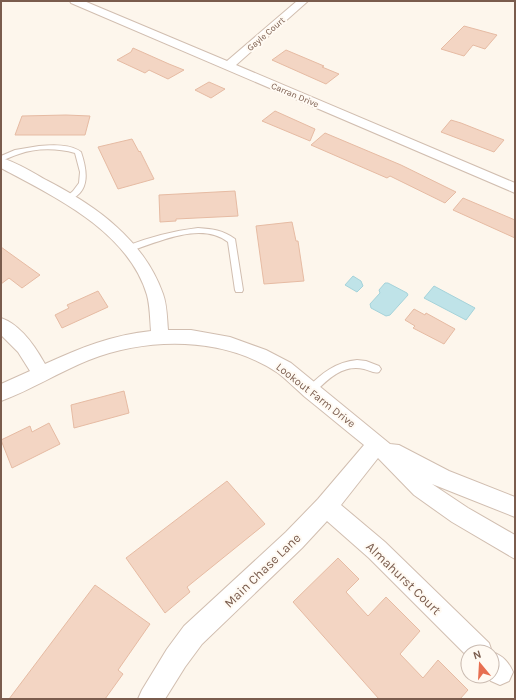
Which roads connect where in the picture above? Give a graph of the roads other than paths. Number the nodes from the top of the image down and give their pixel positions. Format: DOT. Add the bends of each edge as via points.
graph roads {
  1 [pos="303,1"];
  2 [pos="81,2"];
  3 [pos="228,66"];
  4 [pos="1,159"];
  5 [pos="1,162"];
  6 [pos="515,188"];
  7 [pos="69,198"];
  8 [pos="130,248"];
  9 [pos="238,290"];
  10 [pos="1,325"];
  11 [pos="160,337"];
  12 [pos="376,369"];
  13 [pos="41,374"];
  14 [pos="311,390"];
  15 [pos="1,393"];
  16 [pos="377,444"];
  17 [pos="326,506"];
  18 [pos="515,507"];
  19 [pos="515,548"];
  20 [pos="472,644"];
  21 [pos="151,699"];
  1 -- 3 [label="street, Gayle Court"];
  2 -- 3 [label="street, Carran Drive"];
  3 -- 6 [label="street, Carran Drive"];
  4 -- 7 [label="lane" via="13,153 40,148 70,148 78,152 84,169 83,183"];
  5 -- 7 [label="street"];
  7 -- 8 [label="street"];
  8 -- 9 [label="lane" via="146,240 173,234 223,234 232,242"];
  8 -- 11 [label="street" via="146,270 155,294"];
  10 -- 13 [label="street" via="12,332 28,350"];
  11 -- 13 [label="street, Lookout Farm Drive" via="125,341 102,348"];
  11 -- 14 [label="street, Lookout Farm Drive" via="198,338 246,349 284,368"];
  12 -- 14 [label="lane" via="362,364 344,365 325,376"];
  13 -- 15 [label="street, Lookout Farm Drive"];
  14 -- 16 [label="street, Lookout Farm Drive"];
  16 -- 17 [label="street, Main Chase Lane"];
  16 -- 18 [label="street, Lookout Farm Drive" via="442,478"];
  16 -- 19 [label="street, Lookout Farm Drive" via="421,488"];
  17 -- 20 [label="street, Almahurst Court" via="377,550"];
  17 -- 21 [label="street, Main Chase Lane" via="294,540 193,635"];
}
